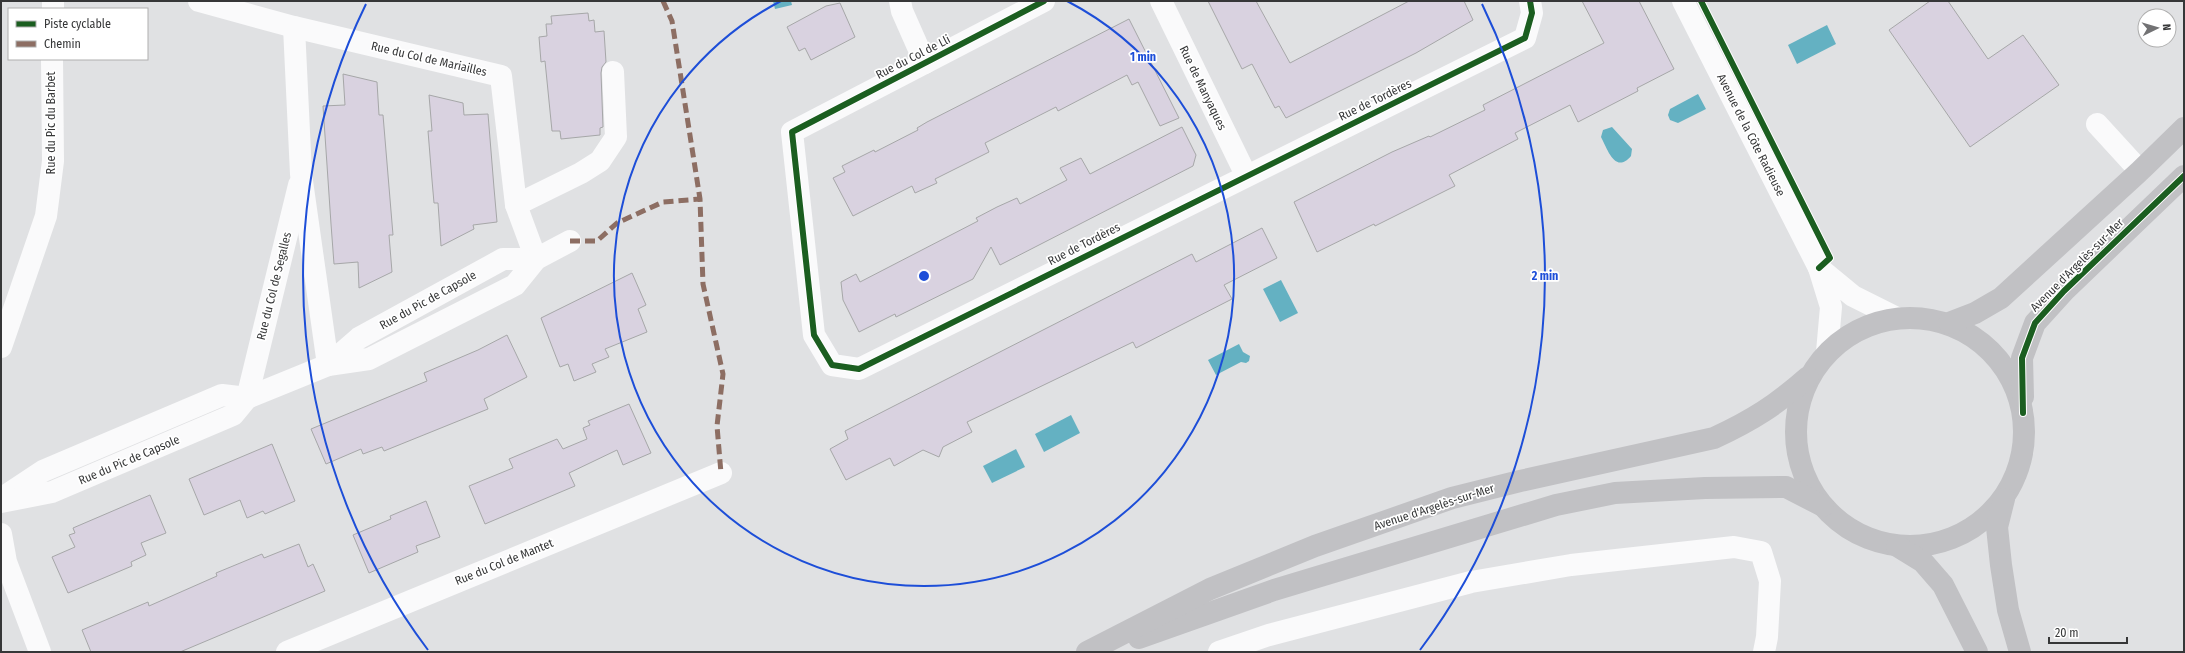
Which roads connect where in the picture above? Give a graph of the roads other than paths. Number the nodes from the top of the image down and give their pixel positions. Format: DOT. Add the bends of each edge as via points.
graph roads {
  1 [pos="198,1"];
  2 [pos="900,1"];
  3 [pos="1044,1"];
  4 [pos="1161,1"];
  5 [pos="1530,1"];
  6 [pos="1683,1"];
  7 [pos="294,27"];
  8 [pos="52,60"];
  9 [pos="925,63"];
  10 [pos="613,72"];
  11 [pos="2097,124"];
  12 [pos="2184,128"];
  13 [pos="792,132"];
  14 [pos="2140,171"];
  15 [pos="301,174"];
  16 [pos="1246,176"];
  17 [pos="2184,176"];
  18 [pos="516,205"];
  19 [pos="570,241"];
  20 [pos="536,259"];
  21 [pos="1819,268"];
  22 [pos="1895,317"];
  23 [pos="1949,323"];
  24 [pos="1,347"];
  25 [pos="1827,352"];
  26 [pos="328,365"];
  27 [pos="1808,377"];
  28 [pos="247,398"];
  29 [pos="2023,412"];
  30 [pos="721,472"];
  31 [pos="2005,496"];
  32 [pos="1,500"];
  33 [pos="1822,506"];
  34 [pos="1,534"];
  35 [pos="1897,546"];
  36 [pos="40,652"];
  37 [pos="287,652"];
  38 [pos="1087,652"];
  39 [pos="1101,652"];
  40 [pos="1219,652"];
  41 [pos="1764,652"];
  42 [pos="1977,652"];
  43 [pos="2020,652"];
  1 -- 7 [label="street, Rue du Col de Mariailles"];
  2 -- 9 [label="street" via="902,12"];
  3 -- 9 [label="street, Rue du Col de Lli"];
  4 -- 16 [label="street, Rue de Manyaques"];
  5 -- 16 [label="street, Rue de Tordères" via="1532,13 1525,38"];
  6 -- 21 [label="street, Avenue de la Côte Radieuse"];
  7 -- 15 [label="street, Rue du Col de Segalles"];
  7 -- 18 [label="street, Rue du Col de Mariailles" via="501,76"];
  8 -- 24 [label="street, Rue du Pic du Barbet" via="53,161 46,216"];
  9 -- 13 [label="street, Rue du Col de Lli"];
  10 -- 18 [label="street" via="616,137 600,161"];
  11 -- 14 [label="street"];
  12 -- 14 [label="main road, Avenue d'Argelès-sur-Mer"];
  13 -- 16 [label="street, Rue de Tordères" via="814,335 832,365 859,369"];
  14 -- 23 [label="main road, Avenue d'Argelès-sur-Mer" via="2002,298 1975,313"];
  15 -- 26 [label="street, Rue du Col de Segalles"];
  15 -- 28 [label="street, Rue du Col de Segalles"];
  17 -- 29 [label="main road, Avenue d'Argelès-sur-Mer" via="2064,291 2035,323 2022,358"];
  18 -- 20 [label="street, Rue du Col de Mariailles"];
  19 -- 20 [label="street, Rue du Pic de Capsole"];
  20 -- 26 [label="street, Rue du Pic de Capsole" via="503,259 358,338"];
  20 -- 26 [label="street, Rue du Pic de Capsole" via="515,285 508,289 369,359"];
  21 -- 22 [label="street, Avenue de la Côte Radieuse" via="1853,296"];
  21 -- 25 [label="street, Avenue de la Côte Radieuse" via="1831,307"];
  22 -- 23 [label="main road" via="1922,317"];
  22 -- 25 [label="main road" via="1870,324 1847,335"];
  23 -- 29 [label="main road" via="1976,338 1998,358 2014,384"];
  25 -- 27 [label="main road"];
  26 -- 28 [label="street, Rue du Pic de Capsole"];
  27 -- 33 [label="main road" via="1797,410 1795,444 1804,477"];
  27 -- 38 [label="main road, Avenue d'Argelès-sur-Mer" via="1778,404 1714,438 1520,480 1452,498 1315,546 1210,589"];
  28 -- 32 [label="street, Rue du Pic de Capsole" via="233,415 52,492"];
  29 -- 31 [label="main road, Avenue d'Argelès-sur-Mer" via="2024,442 2019,463"];
  30 -- 37 [label="street, Rue du Col de Mantet"];
  31 -- 35 [label="main road" via="1989,515 1969,530 1952,538 1922,546"];
  31 -- 43 [label="main road" via="1997,526 2008,610"];
  33 -- 35 [label="main road" via="1844,526 1869,539"];
  33 -- 39 [label="main road" via="1786,487 1615,493 1556,505 1274,590"];
  34 -- 36 [label="street" via="6,562"];
  35 -- 42 [label="main road" via="1923,562 1943,586"];
  40 -- 41 [label="street" via="1269,635 1471,582 1571,565 1734,547 1761,552 1770,581"];
}
